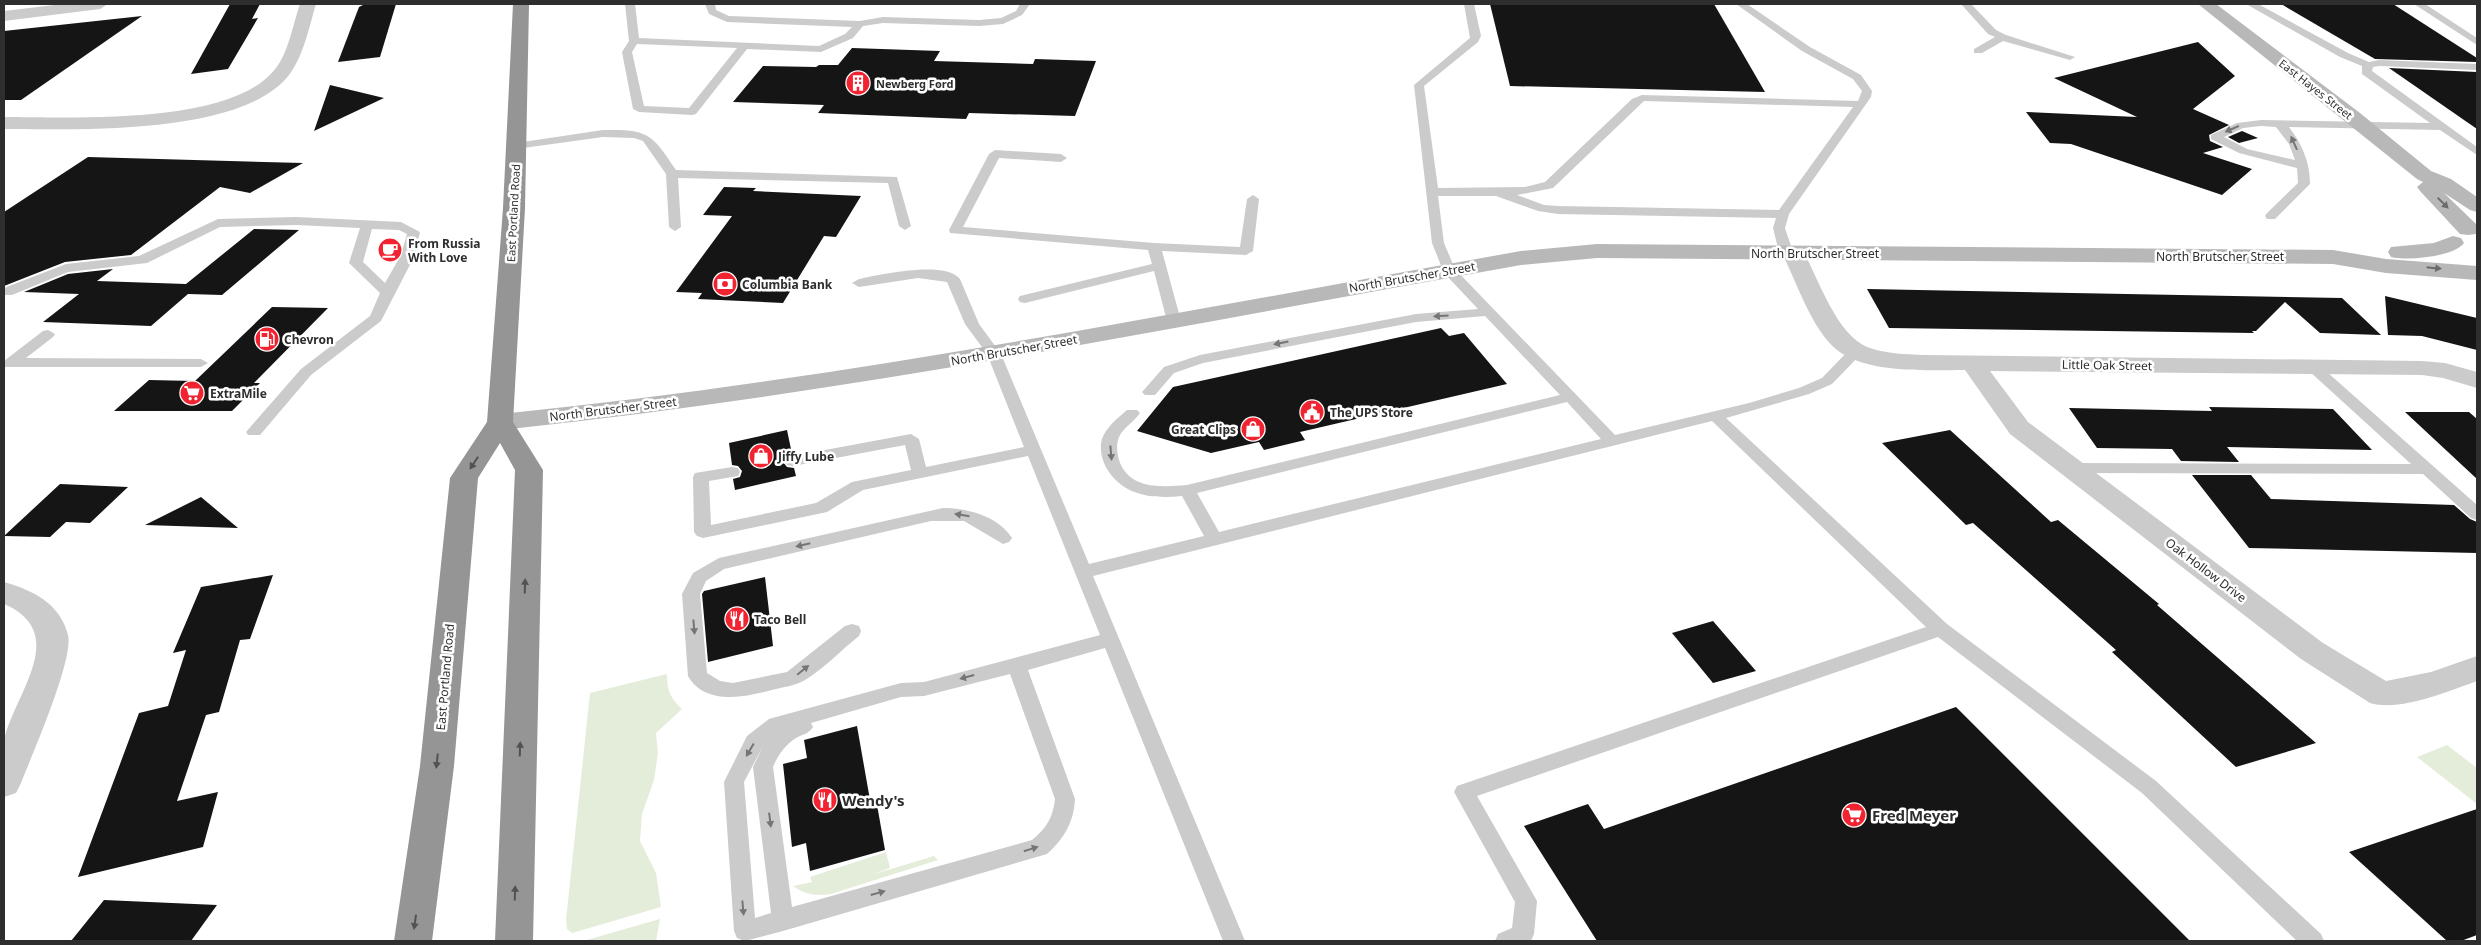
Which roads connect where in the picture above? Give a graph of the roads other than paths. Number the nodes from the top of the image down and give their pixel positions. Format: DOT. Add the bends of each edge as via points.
graph roads {
  1 [pos="100,4"];
  2 [pos="308,4"];
  3 [pos="521,4"];
  4 [pos="630,4"];
  5 [pos="710,4"];
  6 [pos="1025,4"];
  7 [pos="1469,4"];
  8 [pos="1741,4"];
  9 [pos="1966,4"];
  10 [pos="2206,4"];
  11 [pos="2251,4"];
  12 [pos="2419,4"];
  13 [pos="4,16"];
  14 [pos="860,24"];
  15 [pos="2002,37"];
  16 [pos="634,41"];
  17 [pos="2477,42"];
  18 [pos="745,46"];
  19 [pos="1978,51"];
  20 [pos="2070,57"];
  21 [pos="2368,65"];
  22 [pos="2477,67"];
  23 [pos="1860,104"];
  24 [pos="4,123"];
  25 [pos="2280,124"];
  26 [pos="2364,126"];
  27 [pos="2440,127"];
  28 [pos="516,146"];
  29 [pos="2477,152"];
  30 [pos="1061,158"];
  31 [pos="2304,166"];
  32 [pos="672,174"];
  33 [pos="2424,176"];
  34 [pos="1431,192"];
  35 [pos="1497,192"];
  36 [pos="1253,199"];
  37 [pos="2477,206"];
  38 [pos="1783,214"];
  39 [pos="2272,216"];
  40 [pos="367,225"];
  41 [pos="905,226"];
  42 [pos="675,227"];
  43 [pos="2466,234"];
  44 [pos="1154,247"];
  45 [pos="1789,252"];
  46 [pos="2333,257"];
  47 [pos="1159,266"];
  48 [pos="2477,267"];
  49 [pos="1449,270"];
  50 [pos="2477,273"];
  51 [pos="859,283"];
  52 [pos="7,292"];
  53 [pos="387,292"];
  54 [pos="1025,300"];
  55 [pos="1489,312"];
  56 [pos="1174,321"];
  57 [pos="48,334"];
  58 [pos="1857,350"];
  59 [pos="994,354"];
  60 [pos="201,363"];
  61 [pos="1972,364"];
  62 [pos="8,365"];
  63 [pos="2313,367"];
  64 [pos="2477,380"];
  65 [pos="1150,392"];
  66 [pos="1570,397"];
  67 [pos="1132,413"];
  68 [pos="1715,416"];
  69 [pos="500,422"];
  70 [pos="254,432"];
  71 [pos="1612,441"];
  72 [pos="1033,450"];
  73 [pos="793,461"];
  74 [pos="2072,468"];
  75 [pos="2427,469"];
  76 [pos="732,472"];
  77 [pos="920,473"];
  78 [pos="1187,490"];
  79 [pos="2477,514"];
  80 [pos="1003,538"];
  81 [pos="1215,540"];
  82 [pos="1083,572"];
  83 [pos="4,593"];
  84 [pos="1940,629"];
  85 [pos="852,630"];
  86 [pos="1111,639"];
  87 [pos="1017,666"];
  88 [pos="2477,668"];
  89 [pos="924,689"];
  90 [pos="4,783"];
  91 [pos="783,921"];
  92 [pos="413,941"];
  93 [pos="514,941"];
  94 [pos="1234,941"];
  95 [pos="1506,941"];
  96 [pos="2312,941"];
  1 -- 13 [label="street"];
  2 -- 24 [label="street" via="284,71 261,91 217,108 164,120 106,125"];
  3 -- 28 [label="highway, East Portland Road"];
  4 -- 16 [label="lane"];
  5 -- 14 [label="lane" via="712,12 727,19"];
  6 -- 14 [label="lane" via="1019,13 1003,21 882,20"];
  7 -- 34 [label="lane" via="1476,36 1474,40 1419,85"];
  8 -- 23 [label="lane" via="1806,49 1858,77 1867,91"];
  9 -- 15 [label="lane" via="1992,32"];
  10 -- 26 [label="street, East Hayes Street"];
  11 -- 21 [label="lane"];
  12 -- 17 [label="lane"];
  14 -- 18 [label="lane" via="849,36 821,49"];
  15 -- 19 [label="lane"];
  15 -- 20 [label="lane"];
  16 -- 18 [label="lane"];
  16 -- 18 [label="lane" via="626,52 639,109 692,112"];
  21 -- 22 [label="lane"];
  21 -- 27 [label="lane" via="2366,72"];
  23 -- 35 [label="lane" via="1642,98 1548,185 1525,191"];
  23 -- 38 [label="lane"];
  25 -- 26 [label="lane"];
  31 -- 25 [label="lane, one-way" via="2288,131"];
  25 -- 31 [label="lane, one-way" via="2241,125 2215,137 2243,151"];
  26 -- 27 [label="lane"];
  26 -- 33 [label="street, East Hayes Street"];
  27 -- 29 [label="lane"];
  28 -- 32 [label="lane" via="595,134 629,134 647,139"];
  28 -- 69 [label="highway, East Portland Road"];
  30 -- 44 [label="lane" via="995,154 955,230"];
  31 -- 39 [label="lane" via="2304,184"];
  32 -- 41 [label="lane" via="893,180"];
  32 -- 42 [label="lane"];
  33 -- 37 [label="street, East Hayes Street" via="2444,182"];
  33 -- 43 [label="street, East Hayes Street, one-way" via="2422,183"];
  34 -- 35 [label="lane"];
  34 -- 49 [label="lane" via="1438,244"];
  35 -- 38 [label="lane" via="1542,208 1558,210"];
  36 -- 44 [label="lane" via="1246,251"];
  38 -- 45 [label="lane" via="1779,228"];
  40 -- 52 [label="lane" via="296,221 218,223 142,260 66,268"];
  40 -- 53 [label="lane" via="356,263"];
  40 -- 53 [label="lane" via="401,226 414,232 408,255"];
  43 -- 46 [label="street, North Brutscher Street" via="2437,249 2345,252"];
  43 -- 48 [label="street" via="2458,253"];
  44 -- 47 [label="lane"];
  45 -- 46 [label="street, North Brutscher Street"];
  45 -- 49 [label="street, North Brutscher Street" via="1589,252 1521,258"];
  45 -- 58 [label="street, Little Oak Street" via="1844,344"];
  46 -- 50 [label="street, North Brutscher Street, one-way" via="2360,264"];
  47 -- 54 [label="lane"];
  47 -- 56 [label="lane"];
  49 -- 55 [label="lane"];
  49 -- 56 [label="street, North Brutscher Street"];
  51 -- 59 [label="lane" via="916,273 939,274 953,279 972,324"];
  53 -- 70 [label="lane" via="376,318 306,372"];
  55 -- 65 [label="lane, one-way" via="1416,318 1200,359 1169,370"];
  55 -- 66 [label="lane"];
  56 -- 59 [label="street, North Brutscher Street"];
  57 -- 62 [label="lane"];
  58 -- 61 [label="street, Little Oak Street" via="1868,356 1906,361"];
  58 -- 68 [label="lane" via="1827,381 1804,392"];
  59 -- 69 [label="street, North Brutscher Street" via="600,412"];
  59 -- 72 [label="lane"];
  60 -- 62 [label="lane"];
  61 -- 63 [label="street, Little Oak Street"];
  61 -- 74 [label="street, Oak Hollow Drive" via="2019,428"];
  63 -- 64 [label="street, Little Oak Street" via="2422,368"];
  63 -- 75 [label="lane"];
  66 -- 71 [label="lane"];
  66 -- 78 [label="lane"];
  67 -- 78 [label="lane, one-way" via="1110,438 1109,456 1118,475 1142,490 1158,493"];
  68 -- 71 [label="lane"];
  68 -- 84 [label="lane"];
  69 -- 92 [label="highway, East Portland Road, one-way" via="464,478 437,766"];
  93 -- 69 [label="highway, one-way" via="529,470"];
  71 -- 81 [label="lane"];
  72 -- 77 [label="lane"];
  72 -- 82 [label="lane"];
  73 -- 77 [label="lane" via="911,439"];
  74 -- 75 [label="lane"];
  74 -- 88 [label="street, Oak Hollow Drive" via="2312,651 2382,694 2434,684"];
  75 -- 79 [label="lane"];
  76 -- 77 [label="lane" via="701,477 702,532 821,508 858,486"];
  78 -- 81 [label="lane"];
  80 -- 85 [label="lane, one-way" via="978,519 956,514 931,516 719,564 699,577 690,594 698,676 706,684 719,689 734,691 794,677"];
  81 -- 82 [label="lane"];
  82 -- 86 [label="lane"];
  83 -- 90 [label="street" via="14,595 40,612 53,639 48,667"];
  84 -- 95 [label="lane" via="1464,792 1526,901 1523,934"];
  84 -- 96 [label="lane" via="2149,787"];
  86 -- 87 [label="lane"];
  86 -- 94 [label="lane"];
  87 -- 89 [label="lane, one-way"];
  91 -- 87 [label="lane, one-way" via="1039,847 1051,837 1060,825 1065,799"];
  89 -- 91 [label="lane, one-way" via="790,730 768,752 763,767"];
  89 -- 91 [label="lane, one-way" via="901,690 776,725 754,742 734,782 744,931"];
}
